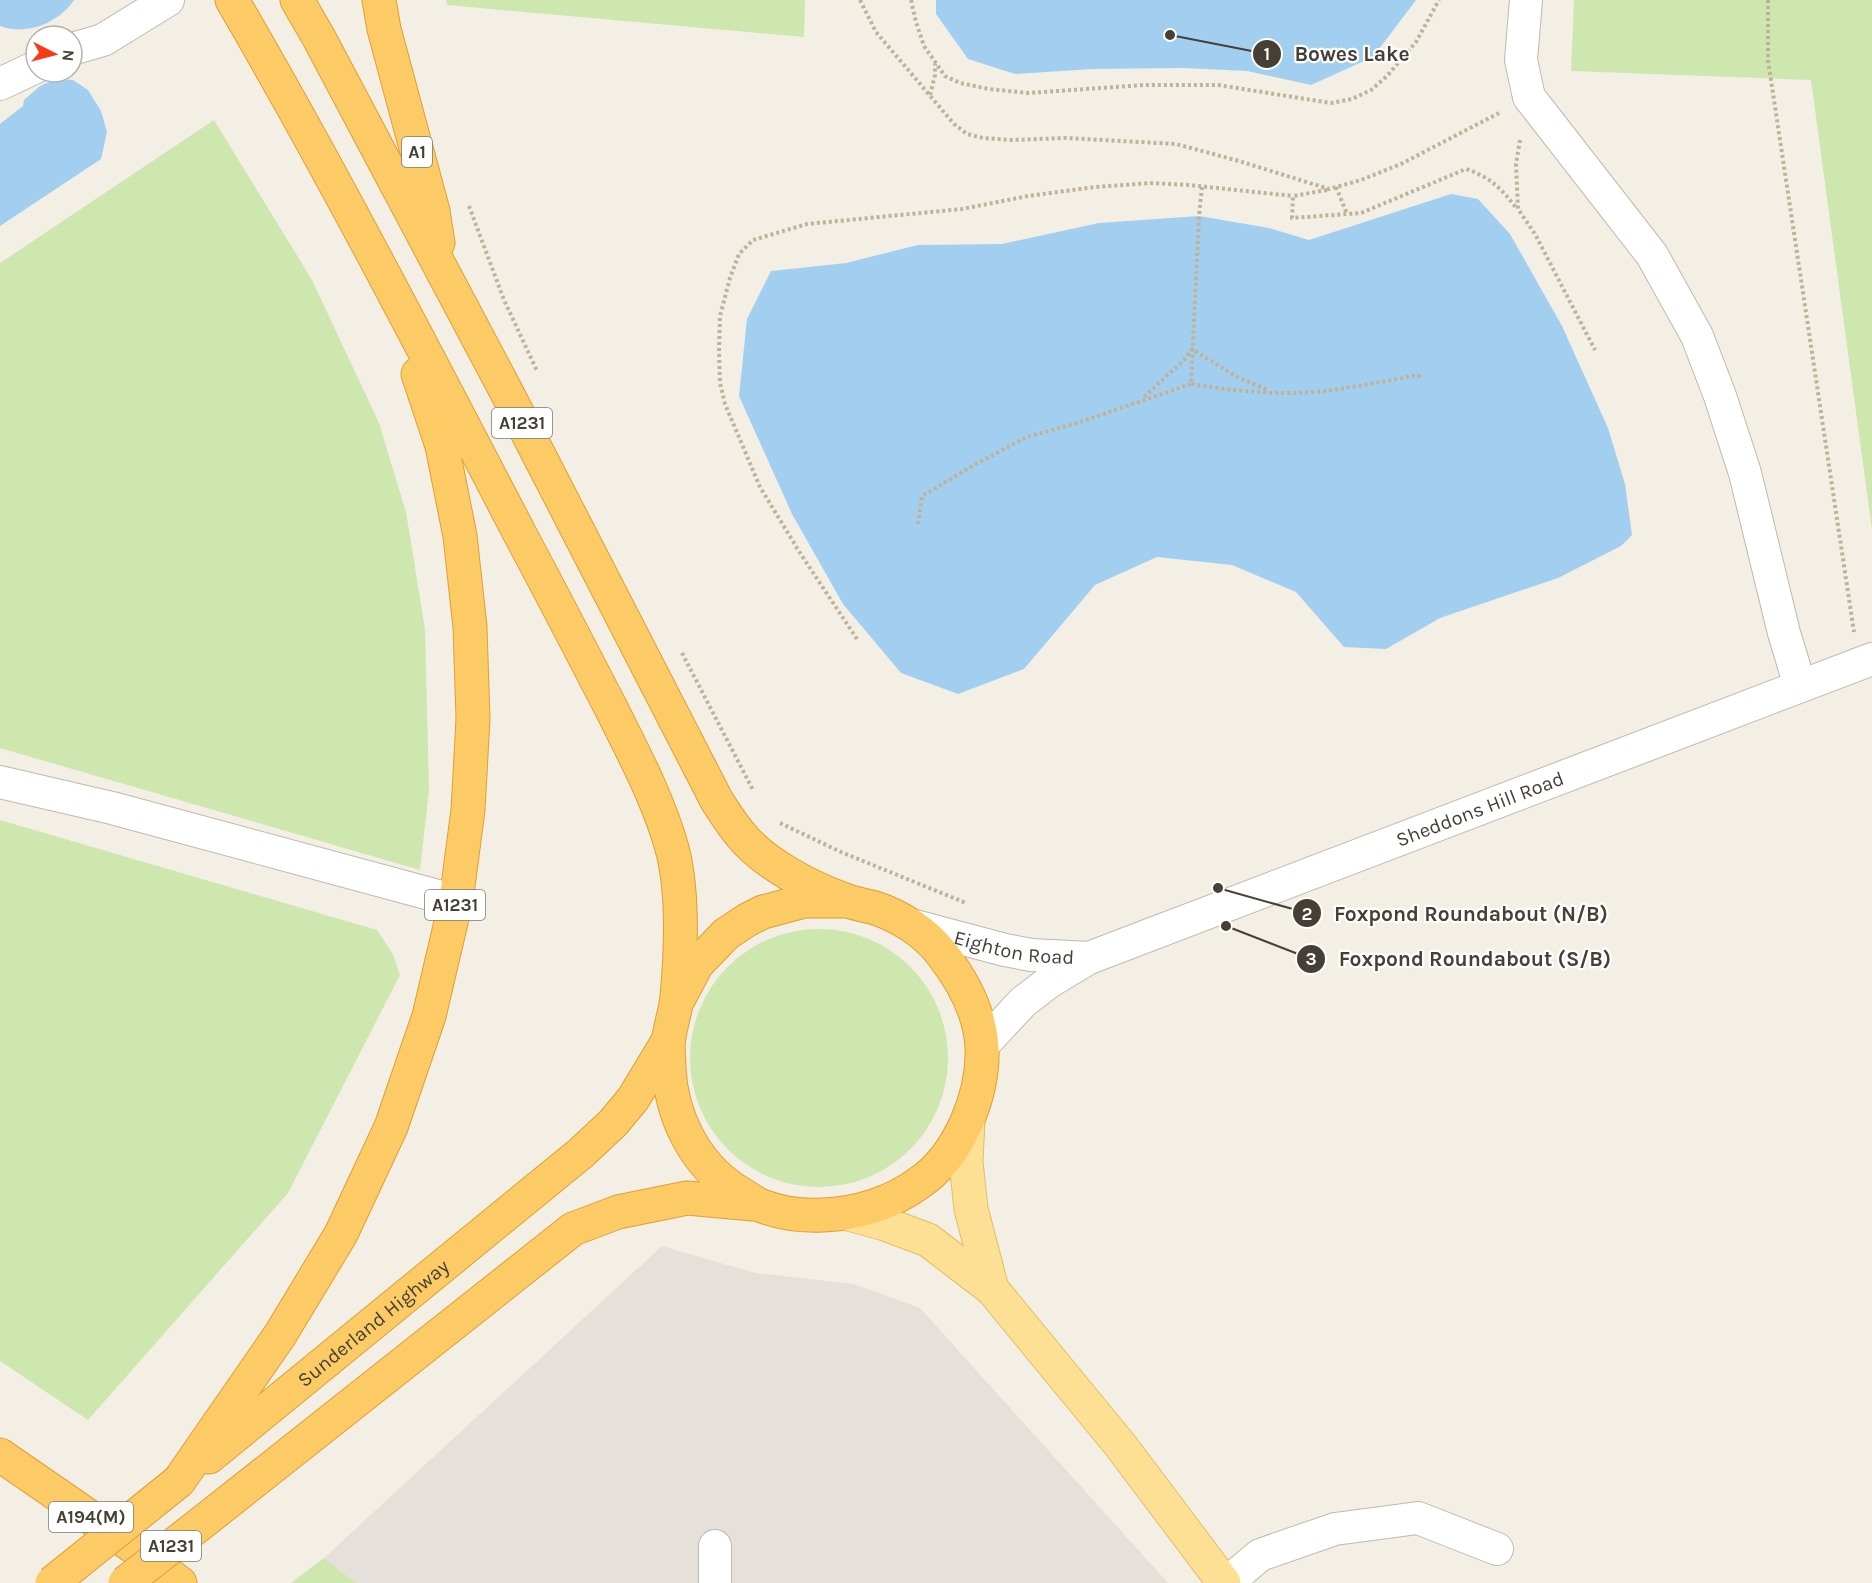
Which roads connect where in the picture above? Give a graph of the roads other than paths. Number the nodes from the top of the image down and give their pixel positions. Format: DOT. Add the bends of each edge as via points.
graph roads {
  1 [pos="168,0"];
  2 [pos="232,0"];
  3 [pos="297,0"];
  4 [pos="379,0"];
  5 [pos="1526,0"];
  6 [pos="84,46"];
  7 [pos="24,73"];
  8 [pos="0,84"];
  9 [pos="383,274"];
  10 [pos="444,275"];
  11 [pos="1865,662"];
  12 [pos="1800,686"];
  13 [pos="0,782"];
  14 [pos="456,901"];
  15 [pos="846,901"];
  16 [pos="911,925"];
  17 [pos="1089,958"];
  18 [pos="677,1002"];
  19 [pos="668,1041"];
  20 [pos="982,1046"];
  21 [pos="968,1121"];
  22 [pos="758,1204"];
  23 [pos="845,1213"];
  24 [pos="992,1289"];
  25 [pos="0,1455"];
  26 [pos="179,1480"];
  27 [pos="715,1546"];
  28 [pos="1497,1549"];
  29 [pos="52,1583"];
  30 [pos="125,1583"];
  31 [pos="180,1583"];
  32 [pos="715,1583"];
  33 [pos="1225,1583"];
  1 -- 6 [label="street" via="103,40"];
  2 -- 9 [label="highway, A1231"];
  3 -- 10 [label="highway, A1231"];
  4 -- 10 [label="highway, A1" via="433,211"];
  5 -- 12 [label="street" via="1521,60 1529,97 1652,255 1697,336 1745,473"];
  7 -- 8 [label="street"];
  9 -- 14 [label="highway, A1231" via="442,446 460,536 468,604 473,718 468,810"];
  9 -- 18 [label="highway, A1231" via="585,657 659,809 674,856 681,920"];
  10 -- 15 [label="highway, A1231" via="717,801 742,838 761,855 789,874"];
  11 -- 12 [label="street, Sheddons Hill Road"];
  12 -- 17 [label="street, Sheddons Hill Road"];
  13 -- 14 [label="street" via="112,808"];
  14 -- 26 [label="highway, A1231" via="425,1027 391,1128 341,1234 280,1335"];
  15 -- 16 [label="highway" via="879,909"];
  15 -- 18 [label="highway" via="804,901 747,920 726,934 697,964"];
  16 -- 17 [label="street, Eighton Road" via="1005,950"];
  16 -- 20 [label="highway" via="939,949 964,986 975,1011"];
  17 -- 20 [label="street, Eighton Road" via="1023,1002"];
  18 -- 19 [label="highway"];
  19 -- 22 [label="highway" via="670,1086 681,1124 701,1158 722,1181"];
  19 -- 26 [label="highway, Sunderland Highway / A1231" via="633,1099 581,1153"];
  20 -- 21 [label="highway" via="979,1084"];
  21 -- 23 [label="highway" via="947,1155 922,1182 883,1203"];
  21 -- 24 [label="main road" via="966,1162 971,1209"];
  22 -- 23 [label="highway" via="787,1212"];
  22 -- 30 [label="highway, A1231, bridge" via="687,1198 618,1212 573,1229"];
  23 -- 24 [label="main road" via="928,1240"];
  24 -- 33 [label="main road" via="1121,1446"];
  25 -- 31 [label="highway, A194(M)"];
  26 -- 29 [label="highway, Sunderland Highway / A1231, bridge"];
  27 -- 32 [label="street"];
  28 -- 33 [label="street" via="1418,1518 1335,1529 1260,1556"];
}
